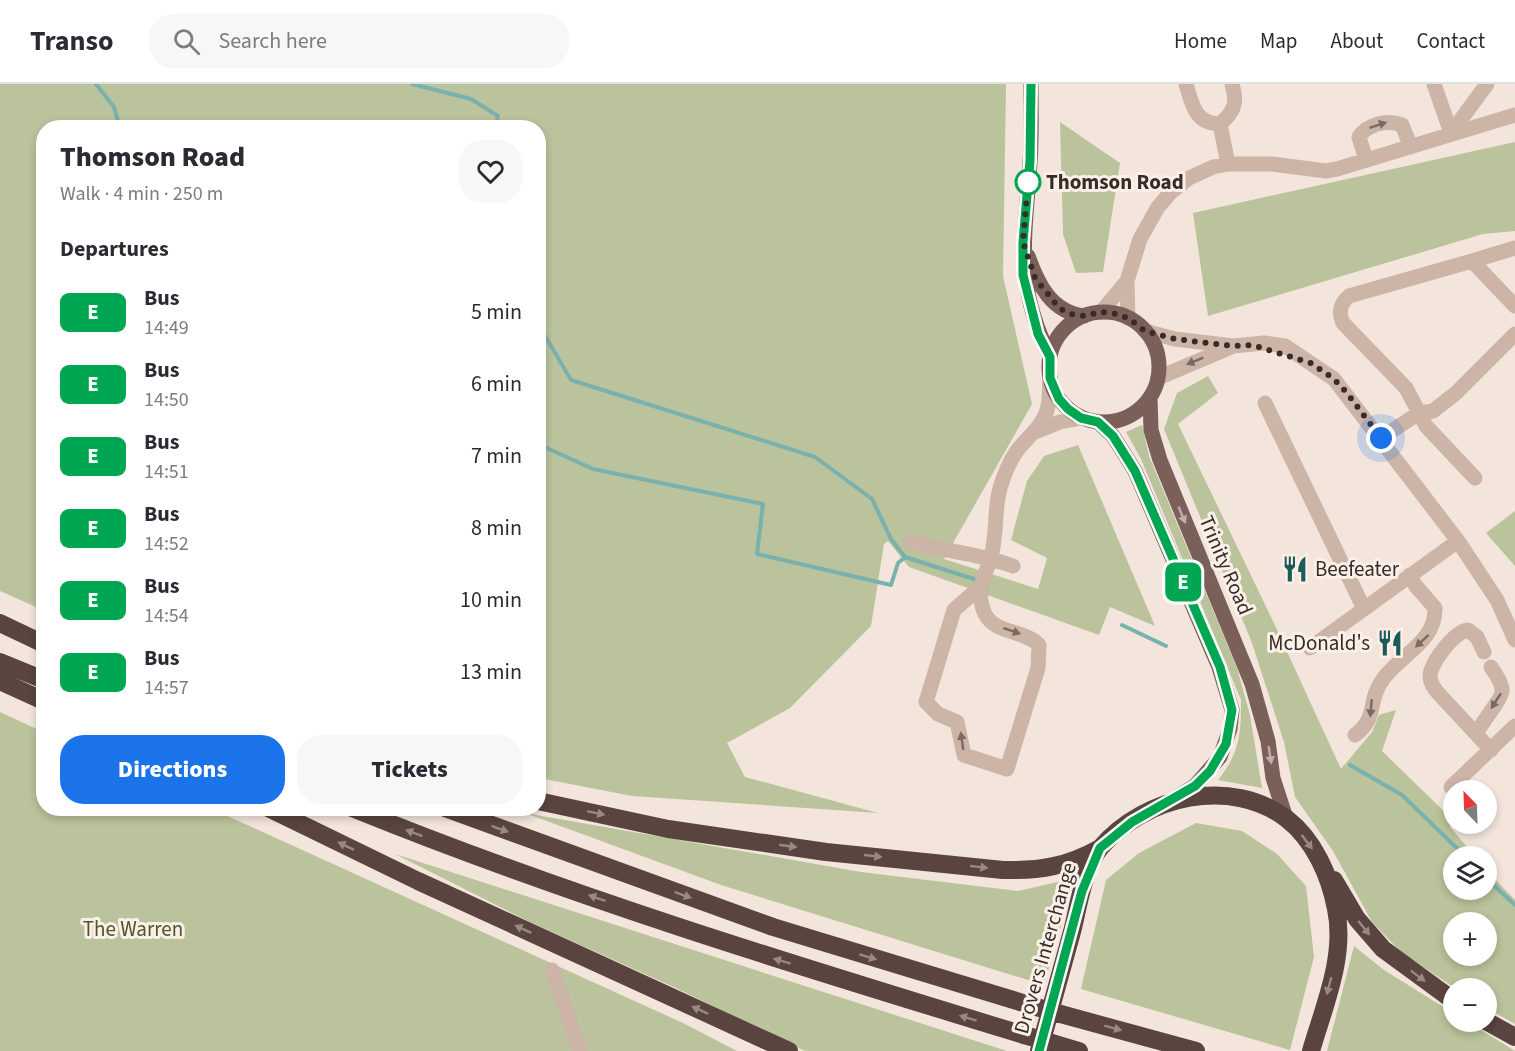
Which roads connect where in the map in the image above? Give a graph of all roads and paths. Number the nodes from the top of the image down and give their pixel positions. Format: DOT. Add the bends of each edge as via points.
graph roads {
  1 [pos="1031,84"];
  2 [pos="1186,84"];
  3 [pos="1232,84"];
  4 [pos="1434,84"];
  5 [pos="1487,84"];
  6 [pos="1515,115"];
  7 [pos="1220,124"];
  8 [pos="1451,133"];
  9 [pos="1411,147"];
  10 [pos="1366,160"];
  11 [pos="1228,164"];
  12 [pos="1023,242"];
  13 [pos="1515,248"];
  14 [pos="1472,261"];
  15 [pos="1127,281"];
  16 [pos="1515,306"];
  17 [pos="1101,312"];
  18 [pos="1084,316"];
  19 [pos="1128,318"];
  20 [pos="1145,331"];
  21 [pos="1515,334"];
  22 [pos="1233,346"];
  23 [pos="1050,357"];
  24 [pos="1050,378"];
  25 [pos="1158,378"];
  26 [pos="1150,398"];
  27 [pos="1265,403"];
  28 [pos="1419,413"];
  29 [pos="1081,418"];
  30 [pos="1098,422"];
  31 [pos="1035,432"];
  32 [pos="1381,438"];
  33 [pos="1475,478"];
  34 [pos="1458,541"];
  35 [pos="911,542"];
  36 [pos="991,557"];
  37 [pos="1013,566"];
  38 [pos="1412,580"];
  39 [pos="980,588"];
  40 [pos="1364,609"];
  41 [pos="0,623"];
  42 [pos="36,640"];
  43 [pos="1515,640"];
  44 [pos="1310,648"];
  45 [pos="1484,652"];
  46 [pos="0,662"];
  47 [pos="1491,667"];
  48 [pos="36,677"];
  49 [pos="0,681"];
  50 [pos="36,697"];
  51 [pos="1515,726"];
  52 [pos="1476,734"];
  53 [pos="1355,735"];
  54 [pos="1491,750"];
  55 [pos="1459,780"];
  56 [pos="1171,801"];
  57 [pos="546,803"];
  58 [pos="284,816"];
  59 [pos="372,816"];
  60 [pos="467,816"];
  61 [pos="1286,818"];
  62 [pos="1100,848"];
  63 [pos="1325,869"];
  64 [pos="552,970"];
  65 [pos="1443,993"];
  66 [pos="1497,1027"];
  67 [pos="1515,1037"];
  68 [pos="1044,1047"];
  69 [pos="580,1051"];
  70 [pos="789,1051"];
  71 [pos="1079,1051"];
  72 [pos="1196,1051"];
  73 [pos="1311,1051"];
  1 -- 12 [label="main road, Trinity Road"];
  2 -- 7 [label="street" via="1197,116 1208,124"];
  3 -- 7 [label="street" via="1233,111"];
  4 -- 8 [label="street"];
  5 -- 8 [label="street"];
  6 -- 8 [label="street"];
  7 -- 11 [label="street"];
  8 -- 9 [label="street"];
  9 -- 10 [label="street"];
  10 -- 9 [label="street, one-way" via="1359,137 1383,122 1402,125"];
  10 -- 11 [label="street" via="1326,171 1272,164"];
  11 -- 15 [label="street" via="1202,171 1171,192 1151,217"];
  12 -- 18 [label="main road, Trinity Road" via="1035,278 1049,298 1071,314"];
  12 -- 23 [label="main road, Trinity Road" via="1023,275 1029,304"];
  13 -- 14 [label="street"];
  14 -- 16 [label="street"];
  14 -- 28 [label="street" via="1349,296 1340,310 1342,323 1406,388"];
  15 -- 17 [label="street"];
  15 -- 19 [label="street"];
  17 -- 18 [label="main road, Trinity Road"];
  17 -- 19 [label="main road, Trinity Road"];
  18 -- 23 [label="main road, Trinity Road" via="1058,338"];
  19 -- 20 [label="main road, Trinity Road"];
  20 -- 22 [label="street"];
  20 -- 25 [label="main road, Trinity Road" via="1159,359"];
  21 -- 28 [label="street" via="1456,393 1433,411"];
  22 -- 25 [label="street, one-way"];
  22 -- 32 [label="street" via="1252,345 1311,363 1334,379"];
  23 -- 24 [label="main road, Trinity Road"];
  24 -- 29 [label="main road, Trinity Road" via="1059,399"];
  24 -- 31 [label="street" via="1048,407"];
  25 -- 26 [label="main road, Trinity Road"];
  26 -- 30 [label="main road, Trinity Road" via="1121,420"];
  26 -- 61 [label="main road, Trinity Road, one-way" via="1151,430 1160,460 1252,684"];
  27 -- 40 [label="street"];
  28 -- 32 [label="street"];
  28 -- 33 [label="street" via="1426,426"];
  29 -- 30 [label="main road, Trinity Road"];
  29 -- 31 [label="street"];
  30 -- 56 [label="main road" via="1113,436 1135,471 1220,667 1230,701 1230,729 1220,757 1195,786"];
  31 -- 36 [label="street" via="1020,447 1001,482"];
  32 -- 34 [label="street"];
  34 -- 38 [label="street"];
  34 -- 43 [label="street" via="1497,600"];
  35 -- 36 [label="street"];
  36 -- 37 [label="street"];
  36 -- 39 [label="street"];
  38 -- 40 [label="street"];
  38 -- 53 [label="street, one-way" via="1436,608 1430,634 1396,662 1383,679 1372,697 1367,725"];
  39 -- 39 [label="street, one-way" via="986,614 995,625 1039,645 1038,668 1006,769 964,755 957,722 938,714 926,702 954,610"];
  40 -- 44 [label="street"];
  41 -- 42 [label="highway"];
  45 -- 52 [label="street" via="1477,637 1468,630 1461,631 1432,668 1432,687"];
  46 -- 48 [label="highway"];
  47 -- 52 [label="street, one-way" via="1503,690"];
  49 -- 50 [label="highway"];
  51 -- 54 [label="street"];
  52 -- 54 [label="street"];
  54 -- 55 [label="street"];
  56 -- 61 [label="highway, Drovers Interchange" via="1222,795 1267,807"];
  56 -- 62 [label="highway, Drovers Interchange" via="1132,822"];
  57 -- 62 [label="highway, one-way" via="668,829 826,852 1003,870 1059,867"];
  70 -- 58 [label="highway, one-way"];
  68 -- 59 [label="highway, one-way, bridge" via="1024,1035 765,956"];
  60 -- 72 [label="highway, one-way, bridge" via="773,927"];
  61 -- 63 [label="highway, Drovers Interchange, one-way"];
  62 -- 68 [label="highway, Drovers Interchange" via="1082,891"];
  63 -- 65 [label="highway, one-way" via="1357,919 1383,949"];
  63 -- 73 [label="highway, Drovers Interchange, one-way" via="1336,909 1338,951"];
  64 -- 69 [label="street"];
  66 -- 67 [label="highway"];
  68 -- 71 [label="highway"];
}
